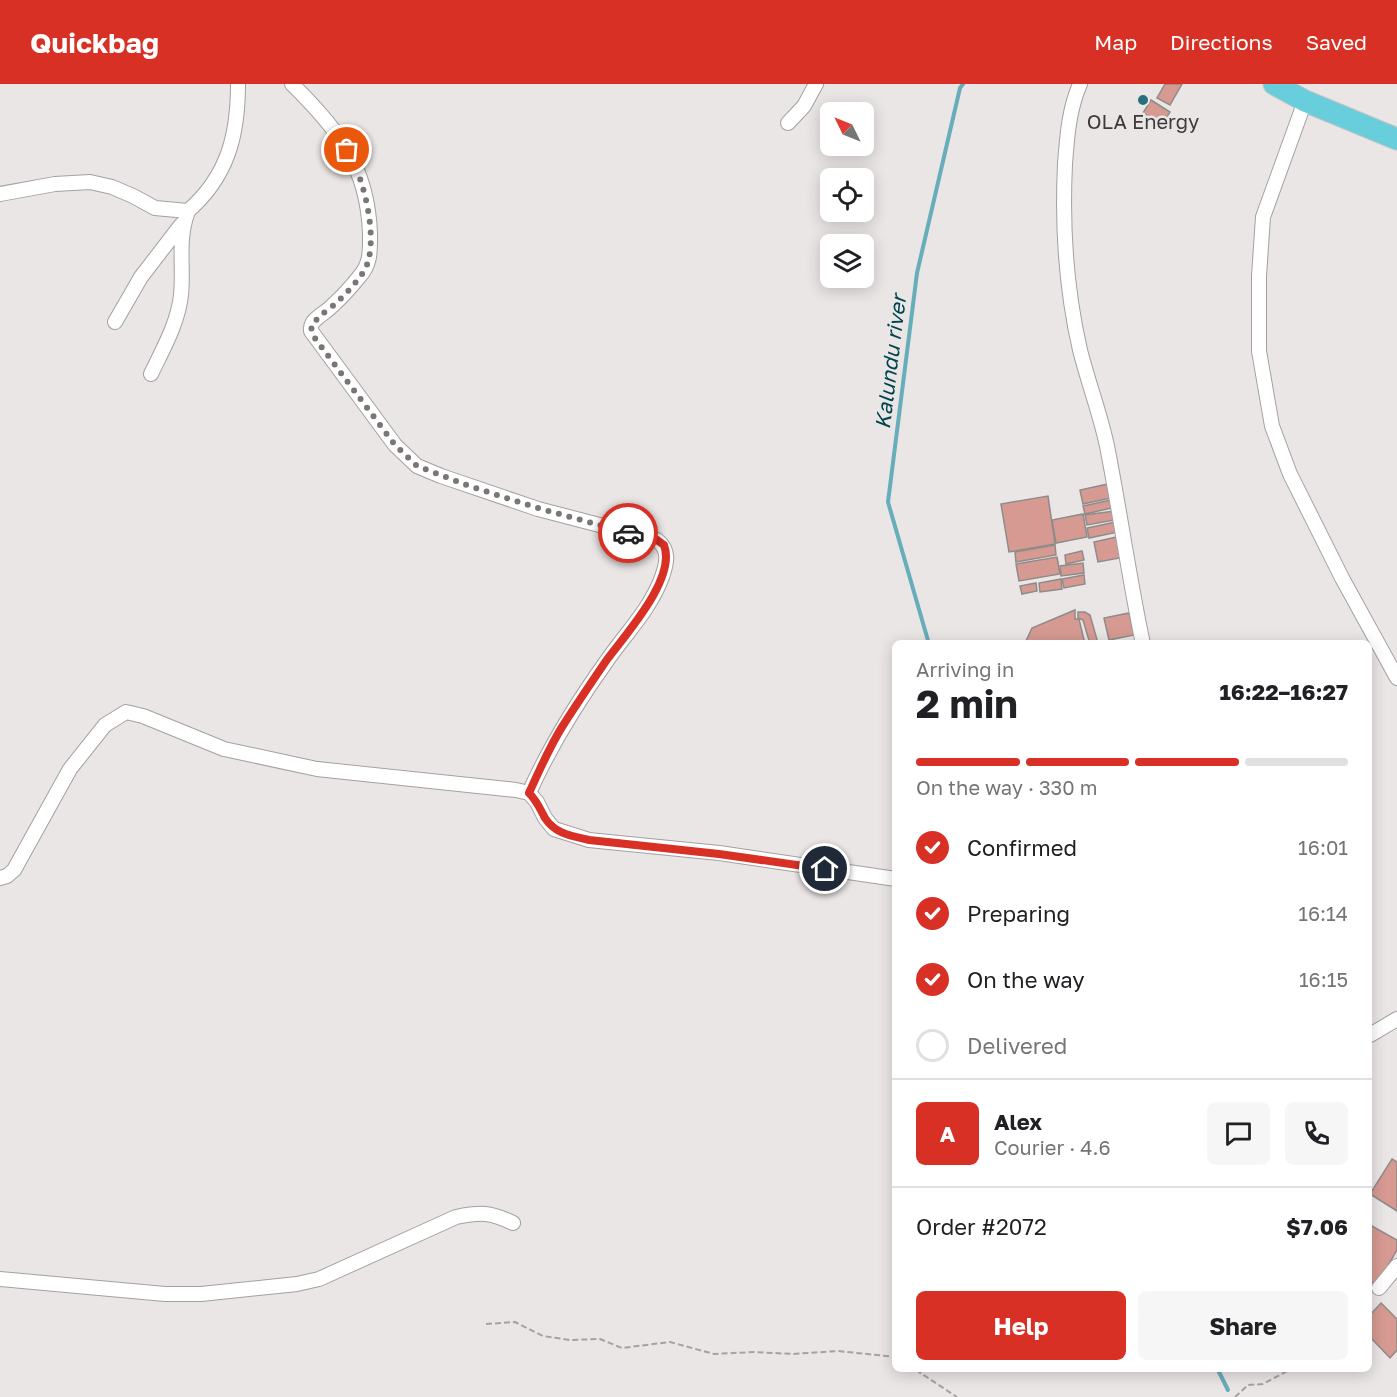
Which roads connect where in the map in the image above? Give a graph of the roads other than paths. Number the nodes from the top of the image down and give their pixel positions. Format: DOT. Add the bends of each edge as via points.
graph roads {
  1 [pos="238,84"];
  2 [pos="292,84"];
  3 [pos="816,84"];
  4 [pos="1080,84"];
  5 [pos="1274,84"];
  6 [pos="1305,101"];
  7 [pos="788,123"];
  8 [pos="1397,139"];
  9 [pos="0,194"];
  10 [pos="186,217"];
  11 [pos="115,322"];
  12 [pos="151,374"];
  13 [pos="1142,640"];
  14 [pos="1397,678"];
  15 [pos="529,793"];
  16 [pos="0,878"];
  17 [pos="892,878"];
  18 [pos="1397,1019"];
  19 [pos="1372,1034"];
  20 [pos="513,1223"];
  21 [pos="1397,1266"];
  22 [pos="0,1279"];
  23 [pos="1380,1288"];
  1 -- 10 [label="street" via="232,147 214,182"];
  2 -- 15 [label="street" via="314,106 355,162 369,213 368,267 315,320 311,331 395,445 426,471 549,512 657,540 666,550 654,595 561,730"];
  3 -- 7 [label="street" via="804,106"];
  4 -- 13 [label="street" via="1066,139 1066,263 1080,349 1103,425"];
  5 -- 6 [label="main road"];
  6 -- 8 [label="main road"];
  6 -- 14 [label="street" via="1263,217 1259,351 1272,426 1290,474"];
  9 -- 10 [label="street" via="90,182"];
  10 -- 11 [label="street" via="141,277"];
  10 -- 12 [label="street" via="180,241 181,296 174,327"];
  15 -- 16 [label="street" via="296,765 224,749 126,712 111,719 98,733 70,770 14,870"];
  15 -- 17 [label="street" via="554,829 589,840"];
  18 -- 19 [label="street"];
  20 -- 22 [label="street" via="478,1213 456,1217 319,1279 297,1284 165,1294"];
  21 -- 23 [label="street"];
}
